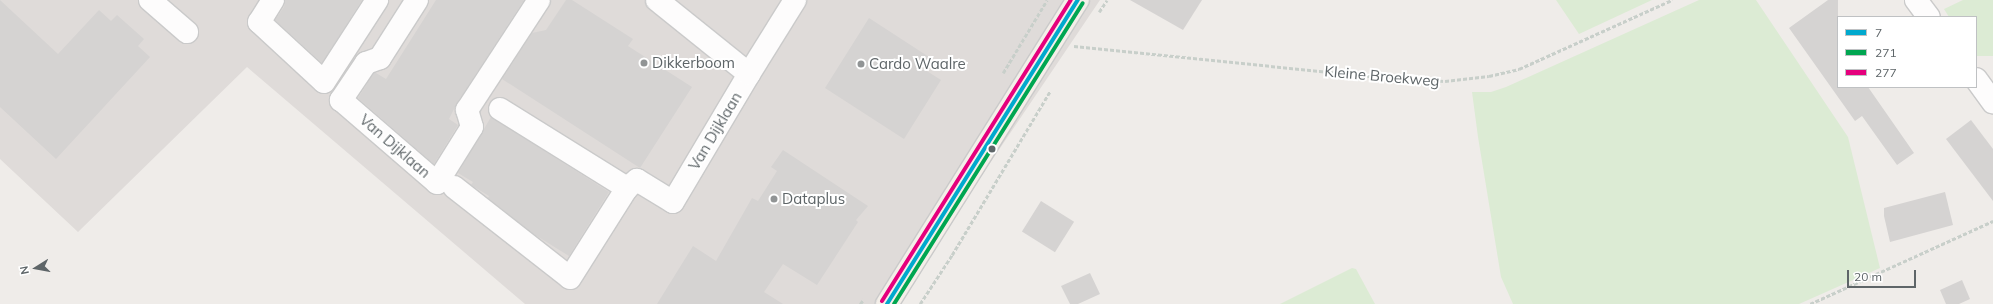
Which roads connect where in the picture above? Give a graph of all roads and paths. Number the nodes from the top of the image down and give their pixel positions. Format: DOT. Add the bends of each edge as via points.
graph roads {
  1 [pos="150,0"];
  2 [pos="273,0"];
  3 [pos="377,0"];
  4 [pos="418,0"];
  5 [pos="539,0"];
  6 [pos="657,0"];
  7 [pos="795,0"];
  8 [pos="1078,0"];
  9 [pos="1106,0"];
  10 [pos="1672,0"];
  11 [pos="1916,0"];
  12 [pos="1096,15"];
  13 [pos="1928,16"];
  14 [pos="186,32"];
  15 [pos="1080,41"];
  16 [pos="1076,47"];
  17 [pos="1072,54"];
  18 [pos="1993,70"];
  19 [pos="749,74"];
  20 [pos="1977,75"];
  21 [pos="1977,80"];
  22 [pos="1052,87"];
  23 [pos="1993,102"];
  24 [pos="500,109"];
  25 [pos="454,187"];
  26 [pos="626,188"];
  27 [pos="1993,221"];
  28 [pos="888,304"];
  29 [pos="920,304"];
  30 [pos="1810,304"];
  1 -- 14 [label="street"];
  2 -- 3 [label="street" via="259,22 324,82"];
  4 -- 5 [label="street, Van Dijklaan" via="380,58 366,63 341,100 437,183 472,127 467,110"];
  6 -- 19 [label="street"];
  7 -- 19 [label="street, Van Dijklaan"];
  8 -- 28 [label="main road"];
  9 -- 12 [label="path"];
  10 -- 16 [label="path, Kleine Broekweg" via="1519,69 1489,76 1446,81 1391,78"];
  11 -- 13 [label="street"];
  15 -- 16 [label="path"];
  16 -- 17 [label="path"];
  18 -- 20 [label="street"];
  19 -- 26 [label="street, Van Dijklaan" via="673,202 636,180"];
  21 -- 23 [label="street"];
  22 -- 29 [label="path"];
  24 -- 26 [label="street"];
  25 -- 26 [label="street" via="570,278"];
  27 -- 30 [label="path"];
}
